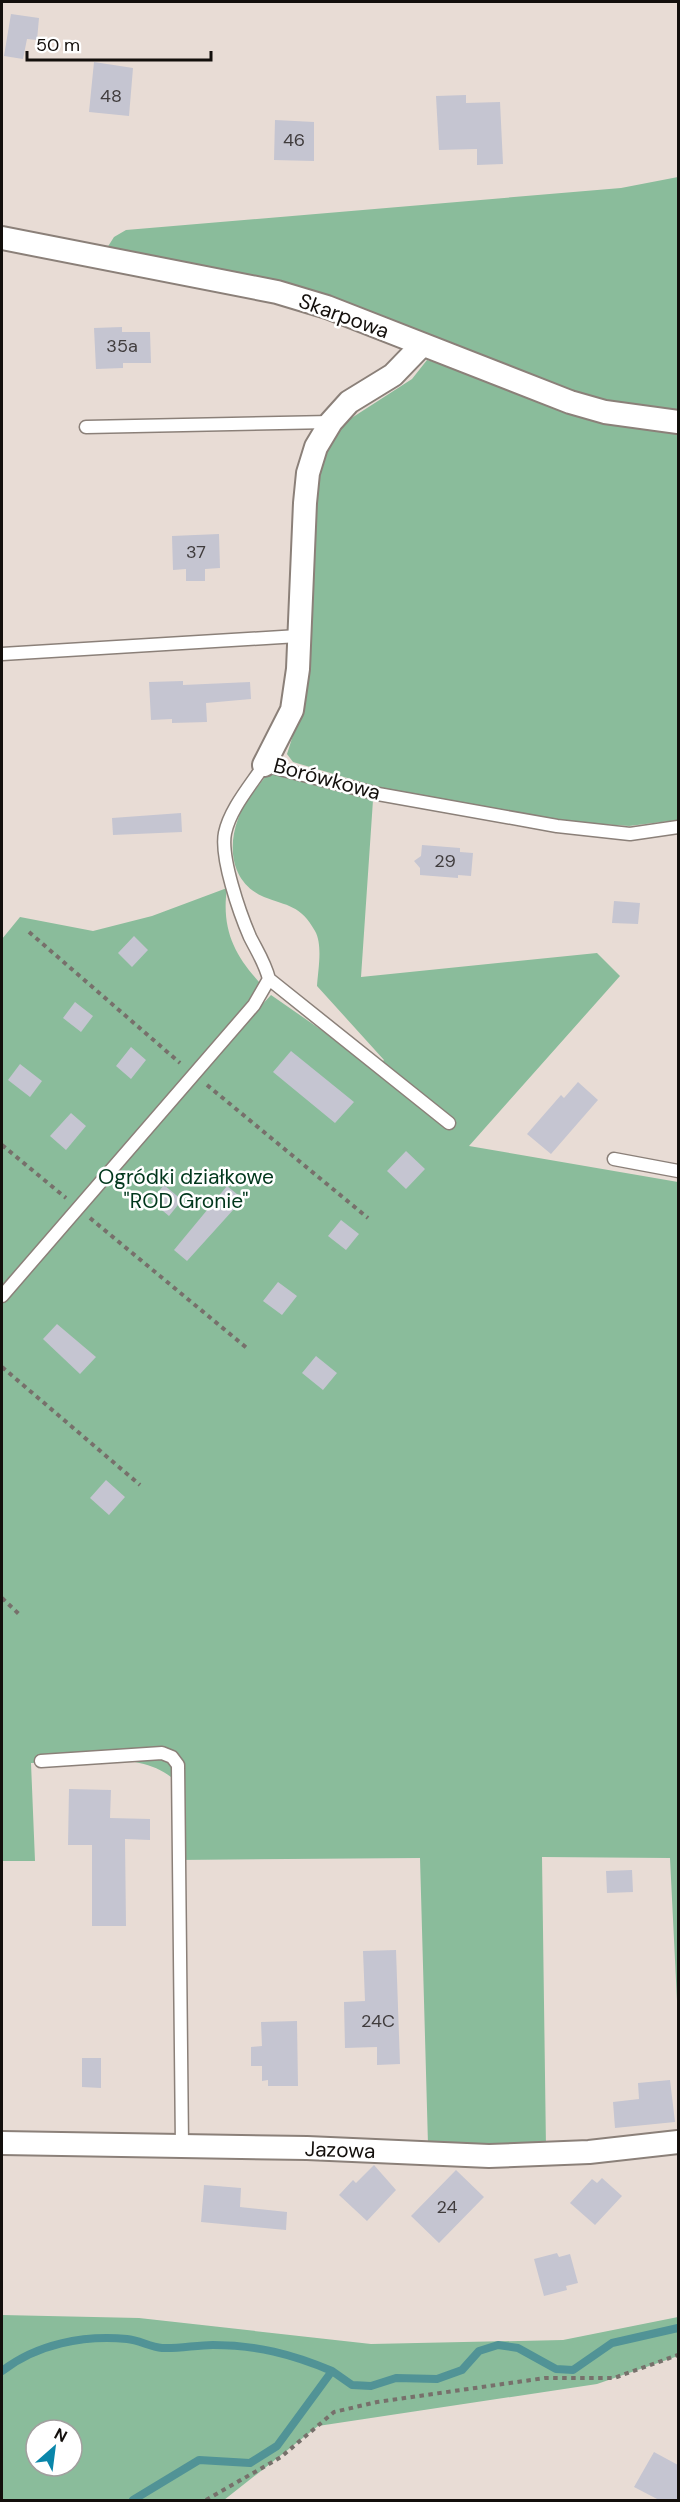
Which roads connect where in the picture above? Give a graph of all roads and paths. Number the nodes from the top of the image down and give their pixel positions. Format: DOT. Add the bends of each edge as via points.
graph roads {
  1 [pos="2,238"];
  2 [pos="422,345"];
  3 [pos="331,422"];
  4 [pos="678,422"];
  5 [pos="86,428"];
  6 [pos="298,636"];
  7 [pos="2,654"];
  8 [pos="264,765"];
  9 [pos="678,827"];
  10 [pos="269,979"];
  11 [pos="449,1123"];
  12 [pos="2,1145"];
  13 [pos="614,1159"];
  14 [pos="678,1171"];
  15 [pos="78,1208"];
  16 [pos="2,1296"];
  17 [pos="248,1349"];
  18 [pos="2,1367"];
  19 [pos="140,1485"];
  20 [pos="2,1599"];
  21 [pos="21,1616"];
  22 [pos="40,1761"];
  23 [pos="678,2142"];
  24 [pos="2,2143"];
  25 [pos="182,2146"];
  26 [pos="678,2355"];
  27 [pos="206,2500"];
  1 -- 2 [label="street, Skarpowa" via="277,292 327,307"];
  2 -- 3 [label="street, Borówkowa" via="393,375 349,402"];
  2 -- 4 [label="street, Skarpowa" via="570,402 605,412"];
  3 -- 5 [label="lane"];
  3 -- 6 [label="street, Borówkowa" via="316,447 308,473"];
  6 -- 7 [label="lane"];
  6 -- 8 [label="street, Borówkowa" via="292,710"];
  8 -- 9 [label="lane, Borówkowa" via="378,794 557,826 630,834"];
  8 -- 10 [label="lane" via="230,818 225,850 250,936"];
  10 -- 11 [label="lane"];
  10 -- 15 [label="lane" via="254,1005"];
  12 -- 15 [label="path"];
  13 -- 14 [label="lane"];
  15 -- 16 [label="lane"];
  15 -- 17 [label="path"];
  18 -- 19 [label="path"];
  20 -- 21 [label="path"];
  22 -- 25 [label="lane" via="162,1753 172,1757 178,1766"];
  23 -- 25 [label="street, Jazowa" via="589,2152 489,2156"];
  24 -- 25 [label="street, Jazowa"];
  26 -- 27 [label="path" via="615,2378 545,2378 334,2412 281,2457"];
}
